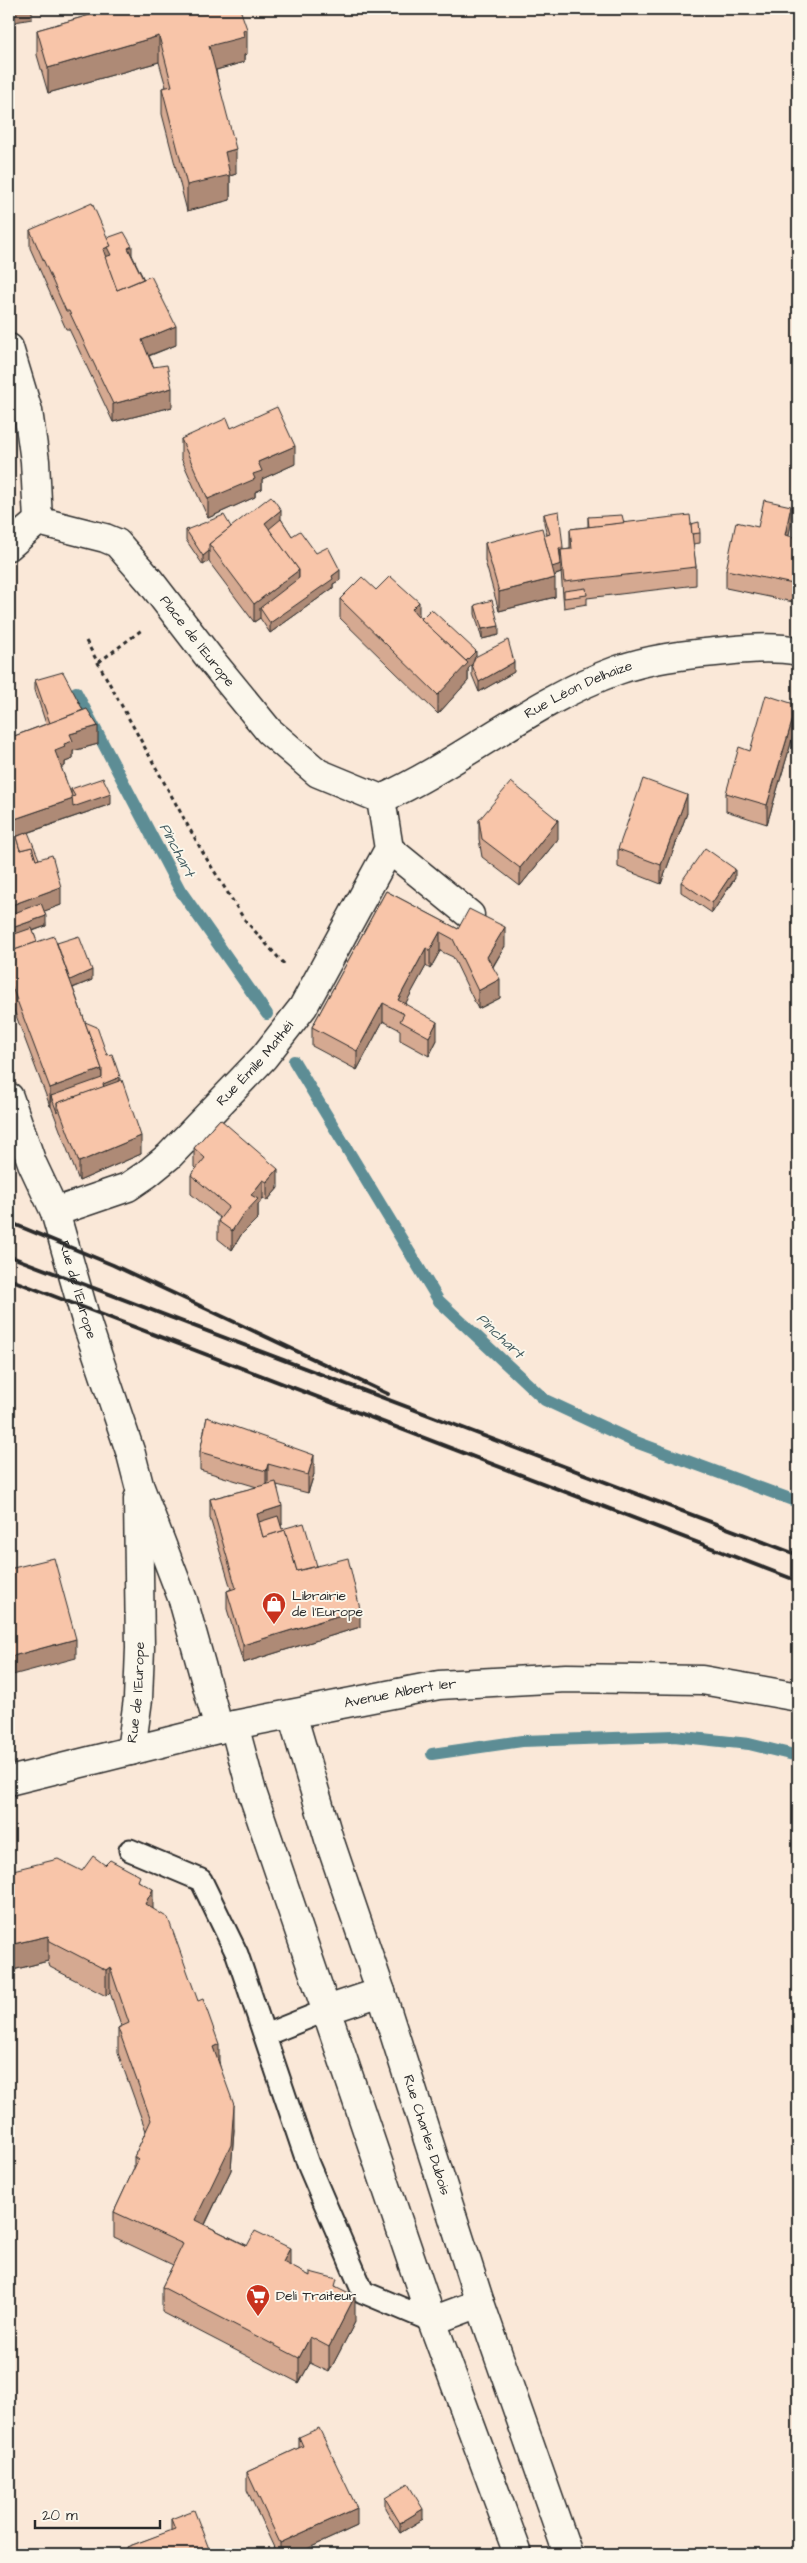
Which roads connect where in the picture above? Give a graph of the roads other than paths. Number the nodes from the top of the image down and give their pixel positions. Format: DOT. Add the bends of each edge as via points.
graph roads {
  1 [pos="9,348"];
  2 [pos="38,521"];
  3 [pos="9,546"];
  4 [pos="798,651"];
  5 [pos="381,799"];
  6 [pos="389,849"];
  7 [pos="470,914"];
  8 [pos="9,1097"];
  9 [pos="55,1212"];
  10 [pos="139,1485"];
  11 [pos="798,1697"];
  12 [pos="292,1714"];
  13 [pos="227,1727"];
  14 [pos="131,1751"];
  15 [pos="9,1781"];
  16 [pos="130,1850"];
  17 [pos="381,1992"];
  18 [pos="327,2010"];
  19 [pos="264,2035"];
  20 [pos="480,2303"];
  21 [pos="432,2321"];
  22 [pos="518,2554"];
  23 [pos="568,2554"];
  1 -- 2 [label="street" via="28,411"];
  2 -- 3 [label="street"];
  2 -- 5 [label="street, Place de l'Europe" via="117,543 270,731 318,773"];
  4 -- 5 [label="street, Rue Léon Delhaize" via="761,649 684,655 618,670 560,696 419,782"];
  5 -- 6 [label="street"];
  6 -- 7 [label="street"];
  6 -- 9 [label="street, Rue Émile Mathéi" via="303,1007 264,1057 169,1156 128,1187"];
  8 -- 9 [label="street, Rue de l'Europe" via="32,1163"];
  9 -- 10 [label="street, Rue de l'Europe"];
  10 -- 13 [label="street, Rue de l'Europe" via="173,1546"];
  10 -- 14 [label="street, Rue de l'Europe" via="140,1657"];
  11 -- 12 [label="street, Avenue Albert 1er" via="702,1680 566,1678 439,1685"];
  12 -- 13 [label="street, Avenue Albert 1er"];
  12 -- 17 [label="street, Rue Charles Dubois" via="329,1839"];
  13 -- 14 [label="street, Avenue Albert 1er"];
  13 -- 18 [label="street"];
  14 -- 15 [label="street, Avenue Albert 1er"];
  16 -- 19 [label="lane" via="201,1880 237,1954"];
  17 -- 18 [label="street"];
  17 -- 20 [label="street, Rue Charles Dubois"];
  18 -- 19 [label="lane"];
  18 -- 21 [label="street"];
  19 -- 21 [label="lane" via="308,2164 363,2292"];
  20 -- 21 [label="street"];
  20 -- 23 [label="street, Rue Charles Dubois"];
  21 -- 22 [label="street"];
}
